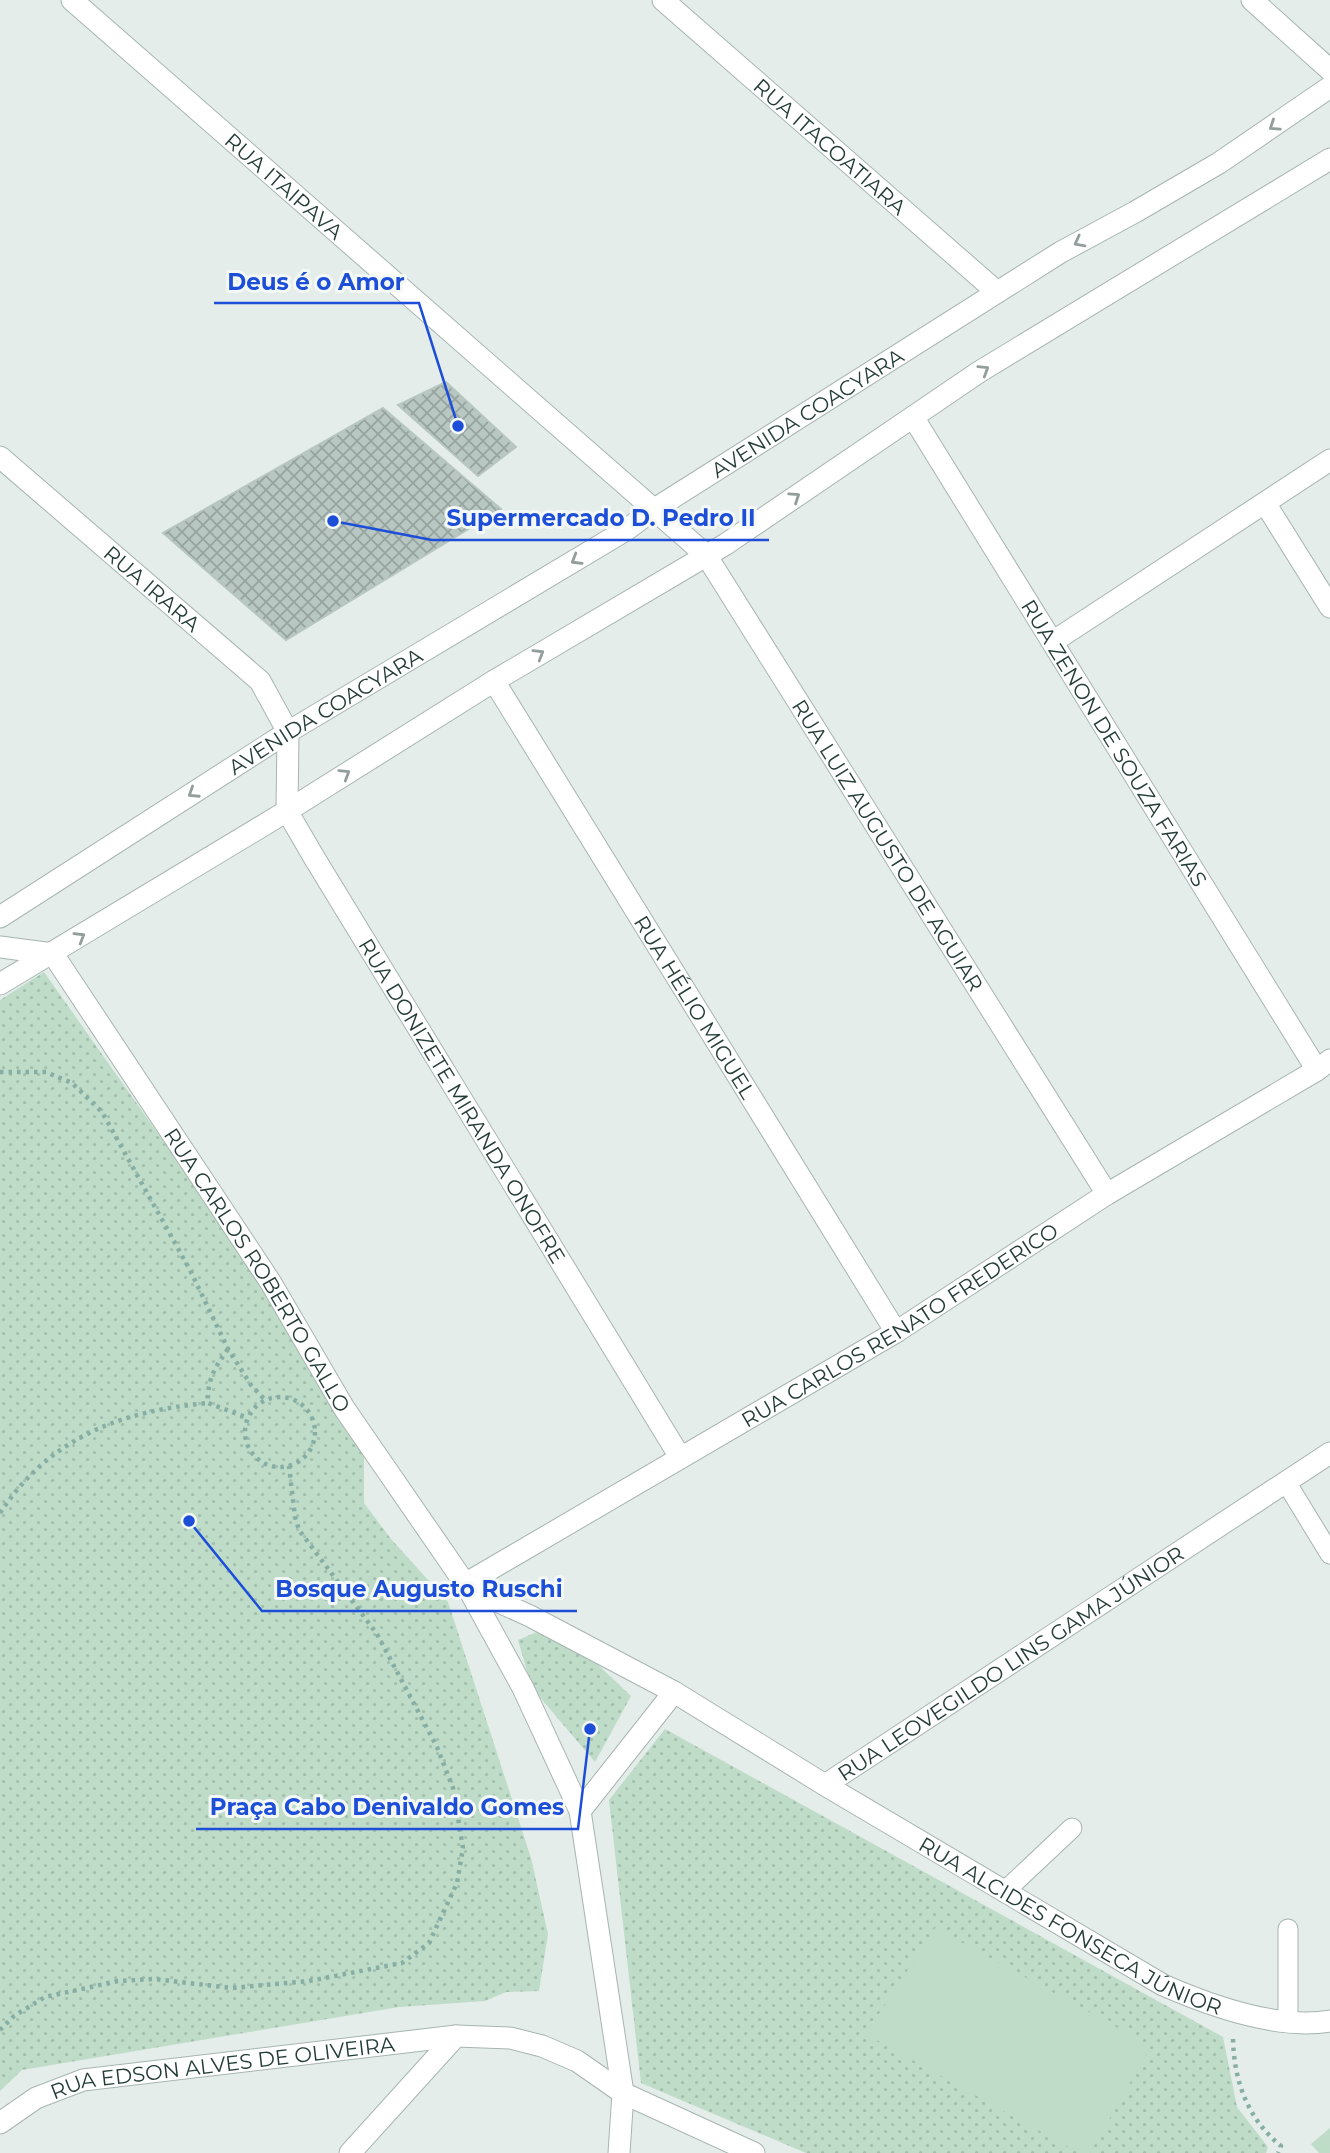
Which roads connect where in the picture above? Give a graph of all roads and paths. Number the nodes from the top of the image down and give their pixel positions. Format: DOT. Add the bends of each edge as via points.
graph roads {
  1 [pos="72,0"];
  2 [pos="663,0"];
  3 [pos="1251,0"];
  4 [pos="1330,70"];
  5 [pos="1330,87"];
  6 [pos="1330,159"];
  7 [pos="997,292"];
  8 [pos="913,417"];
  9 [pos="0,457"];
  10 [pos="1330,460"];
  11 [pos="1265,503"];
  12 [pos="653,510"];
  13 [pos="706,555"];
  14 [pos="1330,607"];
  15 [pos="1054,641"];
  16 [pos="494,681"];
  17 [pos="288,732"];
  18 [pos="288,811"];
  19 [pos="0,917"];
  20 [pos="0,947"];
  21 [pos="52,954"];
  22 [pos="0,984"];
  23 [pos="1324,1065"];
  24 [pos="0,1072"];
  25 [pos="1107,1194"];
  26 [pos="896,1332"];
  27 [pos="228,1349"];
  28 [pos="265,1400"];
  29 [pos="208,1403"];
  30 [pos="248,1418"];
  31 [pos="1330,1453"];
  32 [pos="681,1457"];
  33 [pos="289,1466"];
  34 [pos="1286,1482"];
  35 [pos="0,1513"];
  36 [pos="1330,1554"];
  37 [pos="466,1586"];
  38 [pos="674,1692"];
  39 [pos="825,1785"];
  40 [pos="580,1811"];
  41 [pos="1072,1828"];
  42 [pos="1004,1892"];
  43 [pos="1288,1928"];
  44 [pos="1232,2011"];
  45 [pos="1288,2021"];
  46 [pos="1330,2021"];
  47 [pos="0,2030"];
  48 [pos="456,2036"];
  49 [pos="623,2093"];
  50 [pos="0,2123"];
  51 [pos="350,2153"];
  52 [pos="619,2153"];
  53 [pos="754,2153"];
  54 [pos="1278,2153"];
  1 -- 12 [label="street, RUA ITAIPAVA"];
  2 -- 7 [label="street, RUA ITACOATIARA"];
  3 -- 4 [label="street"];
  5 -- 7 [label="street, AVENIDA COACYARA, one-way" via="1219,163"];
  8 -- 6 [label="street, one-way" via="979,372"];
  7 -- 12 [label="street, AVENIDA COACYARA"];
  13 -- 8 [label="street, one-way"];
  8 -- 15 [label="street, RUA ZENON DE SOUZA FARIAS"];
  9 -- 17 [label="street, RUA IRARA" via="260,681"];
  10 -- 11 [label="street"];
  11 -- 14 [label="street"];
  11 -- 15 [label="street"];
  12 -- 13 [label="street, RUA LUIZ AUGUSTO DE AGUIAR"];
  12 -- 17 [label="street, AVENIDA COACYARA, one-way"];
  16 -- 13 [label="street, one-way"];
  13 -- 25 [label="street, RUA LUIZ AUGUSTO DE AGUIAR"];
  15 -- 23 [label="street, RUA ZENON DE SOUZA FARIAS"];
  18 -- 16 [label="street, one-way"];
  16 -- 26 [label="street, RUA HÉLIO MIGUEL"];
  17 -- 18 [label="street, RUA DONIZETE MIRANDA ONOFRE"];
  17 -- 19 [label="street, AVENIDA COACYARA, one-way"];
  21 -- 18 [label="street, one-way"];
  18 -- 32 [label="street, RUA DONIZETE MIRANDA ONOFRE"];
  20 -- 21 [label="street"];
  21 -- 22 [label="street"];
  21 -- 37 [label="street, RUA CARLOS ROBERTO GALLO" via="271,1283 344,1408"];
  23 -- 25 [label="street, RUA CARLOS RENATO FREDERICO"];
  24 -- 27 [label="path" via="46,1072 72,1083 102,1112 190,1270"];
  25 -- 26 [label="street, RUA CARLOS RENATO FREDERICO"];
  26 -- 32 [label="street, RUA CARLOS RENATO FREDERICO"];
  27 -- 28 [label="path"];
  27 -- 29 [label="path" via="214,1368"];
  28 -- 30 [label="path"];
  28 -- 33 [label="path" via="287,1397 298,1401 313,1418 316,1430 309,1452"];
  29 -- 30 [label="path"];
  29 -- 35 [label="path" via="114,1420 33,1471"];
  30 -- 33 [label="path" via="246,1440 258,1458 267,1464"];
  31 -- 34 [label="street, RUA LEOVEGILDO LINS GAMA JÚNIOR"];
  32 -- 37 [label="street, RUA CARLOS RENATO FREDERICO"];
  33 -- 47 [label="path" via="299,1530 377,1633 437,1747 453,1788 463,1849 457,1883 429,1943 402,1963 309,1981 232,1988 154,1979 118,1981 45,1997"];
  34 -- 36 [label="lane"];
  34 -- 39 [label="street, RUA LEOVEGILDO LINS GAMA JÚNIOR"];
  37 -- 38 [label="street, RUA LEOVEGILDO LINS GAMA JÚNIOR"];
  37 -- 40 [label="street, RUA CARLOS ROBERTO GALLO" via="523,1688"];
  38 -- 39 [label="street, RUA LEOVEGILDO LINS GAMA JÚNIOR"];
  38 -- 40 [label="street"];
  39 -- 42 [label="street, RUA ALCIDES FONSECA JÚNIOR"];
  40 -- 49 [label="street, RUA CARLOS ROBERTO GALLO"];
  41 -- 42 [label="lane"];
  42 -- 44 [label="street, RUA ALCIDES FONSECA JÚNIOR" via="1163,1985"];
  43 -- 45 [label="lane"];
  44 -- 45 [label="street, RUA ALCIDES FONSECA JÚNIOR"];
  44 -- 54 [label="path" via="1238,2085 1249,2109 1281,2146"];
  45 -- 46 [label="street, RUA ALCIDES FONSECA JÚNIOR"];
  48 -- 49 [label="street, RUA EDSON ALVES DE OLIVEIRA" via="510,2038 542,2046 577,2061"];
  48 -- 50 [label="street, RUA EDSON ALVES DE OLIVEIRA" via="83,2080 36,2098"];
  48 -- 51 [label="street"];
  49 -- 52 [label="street, RUA CARLOS ROBERTO GALLO"];
  49 -- 53 [label="street, RUA EDSON ALVES DE OLIVEIRA"];
}
